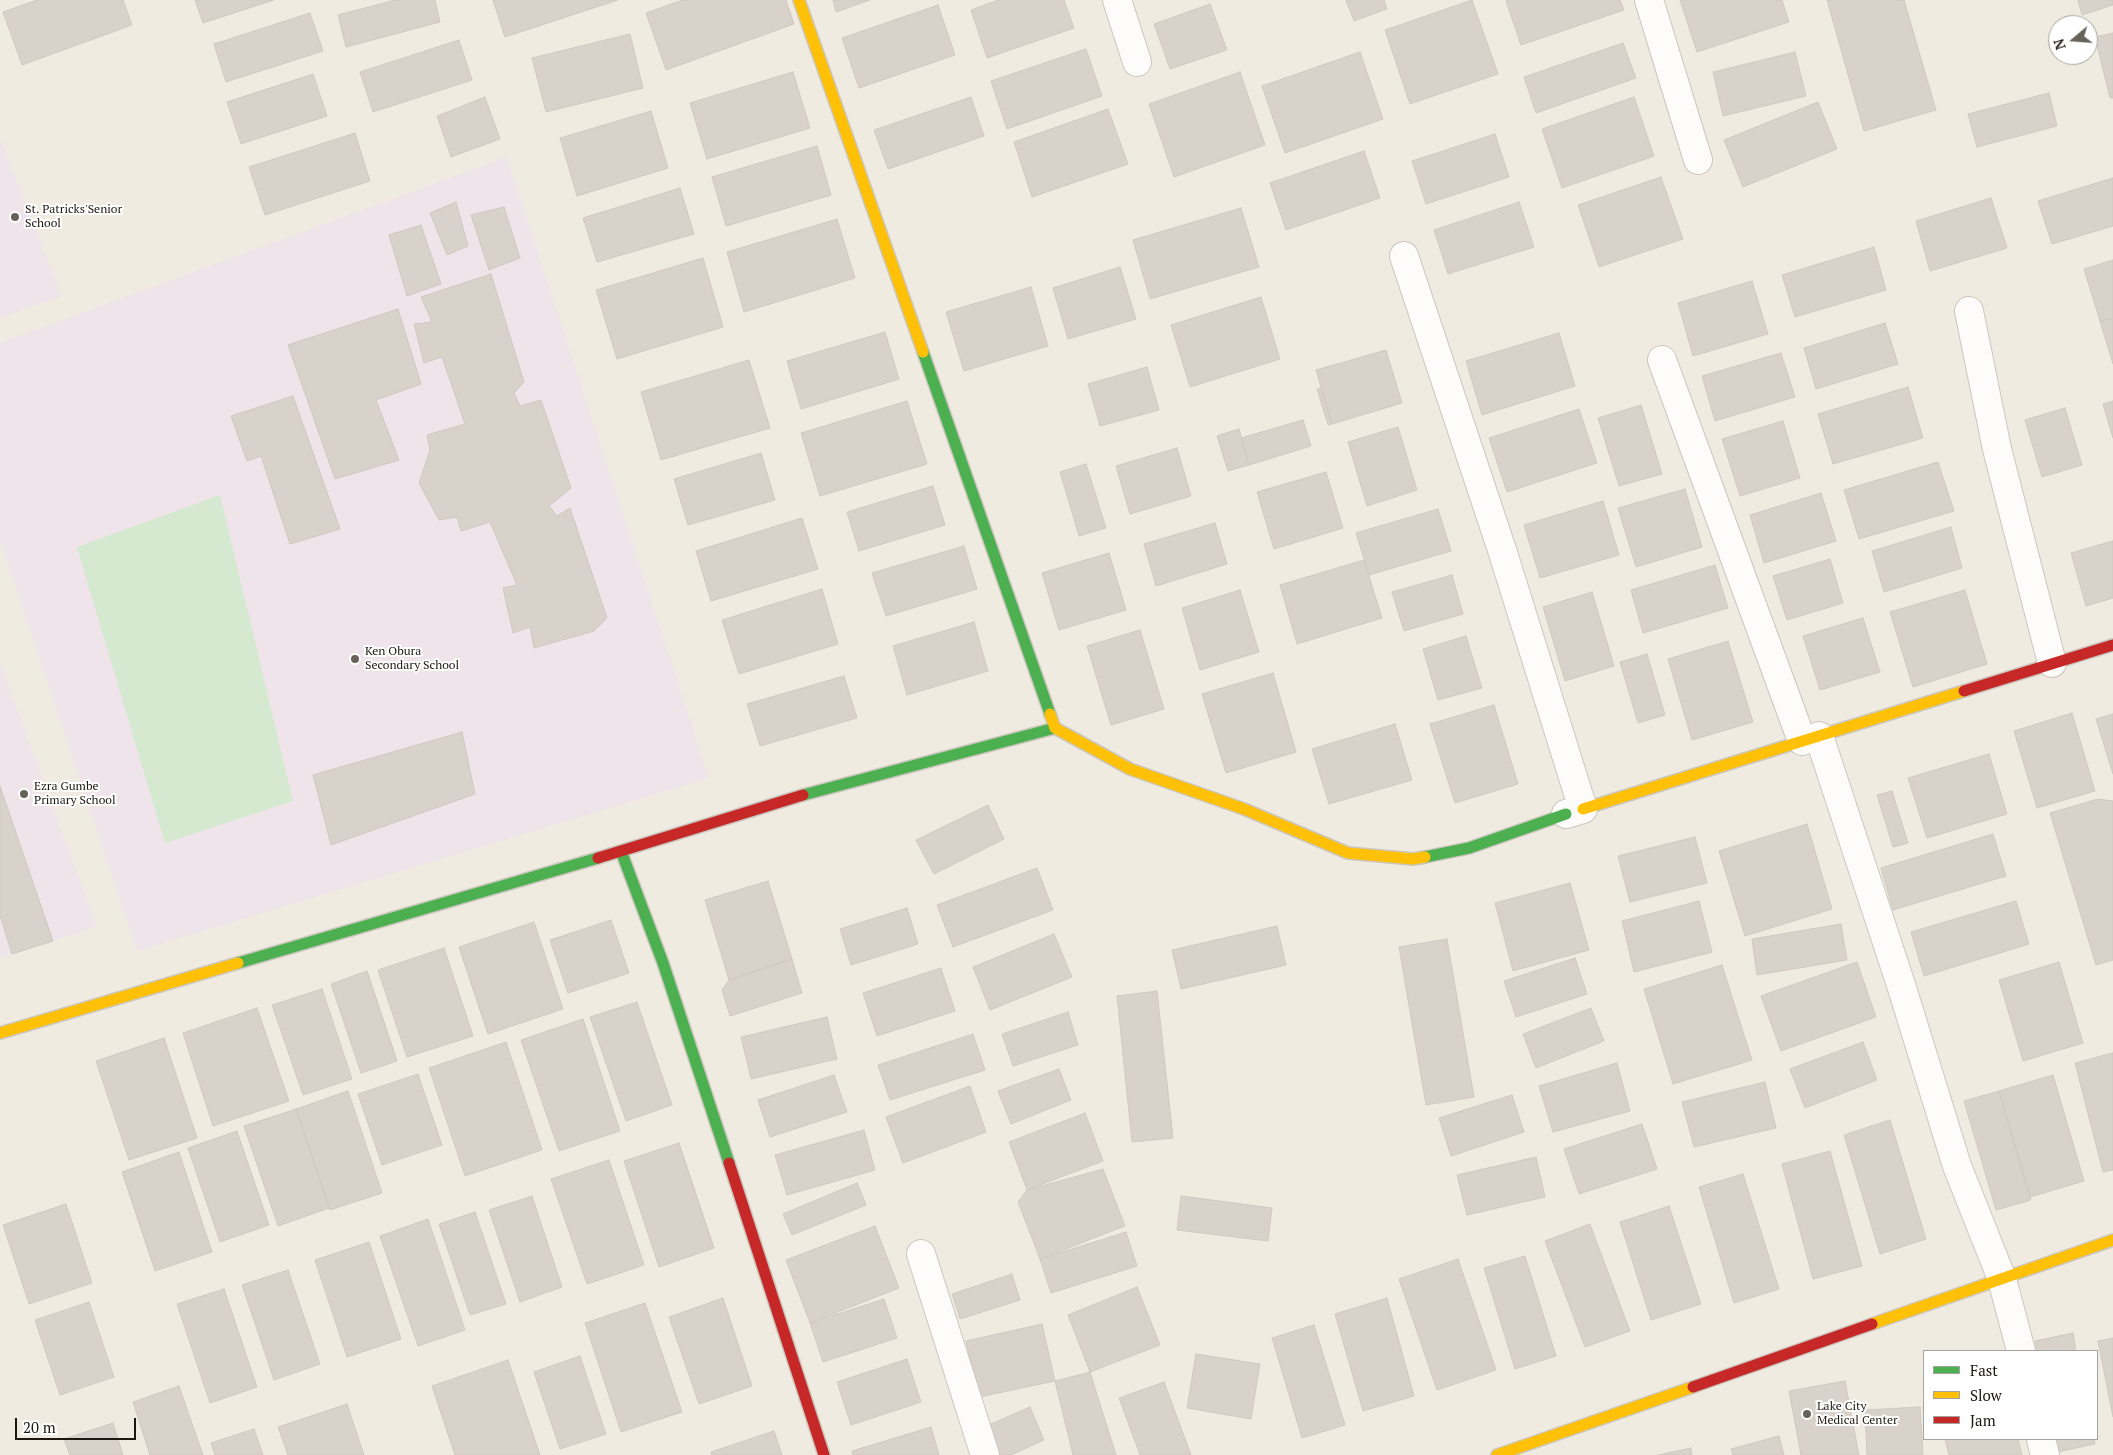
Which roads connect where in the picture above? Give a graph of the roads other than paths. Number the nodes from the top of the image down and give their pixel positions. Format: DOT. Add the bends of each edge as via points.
graph roads {
  1 [pos="799,0"];
  2 [pos="1118,0"];
  3 [pos="1649,0"];
  4 [pos="1137,62"];
  5 [pos="1698,160"];
  6 [pos="1404,256"];
  7 [pos="1969,311"];
  8 [pos="1662,360"];
  9 [pos="2113,645"];
  10 [pos="2052,663"];
  11 [pos="1055,728"];
  12 [pos="1810,738"];
  13 [pos="1575,812"];
  14 [pos="620,851"];
  15 [pos="0,1033"];
  16 [pos="2113,1240"];
  17 [pos="921,1254"];
  18 [pos="2002,1279"];
  19 [pos="2021,1350"];
  20 [pos="2042,1440"];
  21 [pos="824,1455"];
  22 [pos="984,1455"];
  23 [pos="1497,1455"];
  24 [pos="2045,1455"];
  1 -- 11 [label="street"];
  2 -- 4 [label="street"];
  3 -- 5 [label="street"];
  6 -- 13 [label="street" via="1503,553"];
  7 -- 10 [label="street" via="1997,449"];
  8 -- 12 [label="street"];
  9 -- 10 [label="street"];
  10 -- 12 [label="street"];
  11 -- 13 [label="street" via="1130,769 1244,809 1348,853 1413,859 1469,848"];
  11 -- 14 [label="street" via="806,794"];
  12 -- 13 [label="street"];
  12 -- 18 [label="street" via="1902,988 1956,1166"];
  14 -- 15 [label="street"];
  14 -- 21 [label="street" via="663,963"];
  16 -- 18 [label="street"];
  17 -- 22 [label="street"];
  18 -- 19 [label="street"];
  18 -- 23 [label="street"];
  20 -- 24 [label="street"];
}
